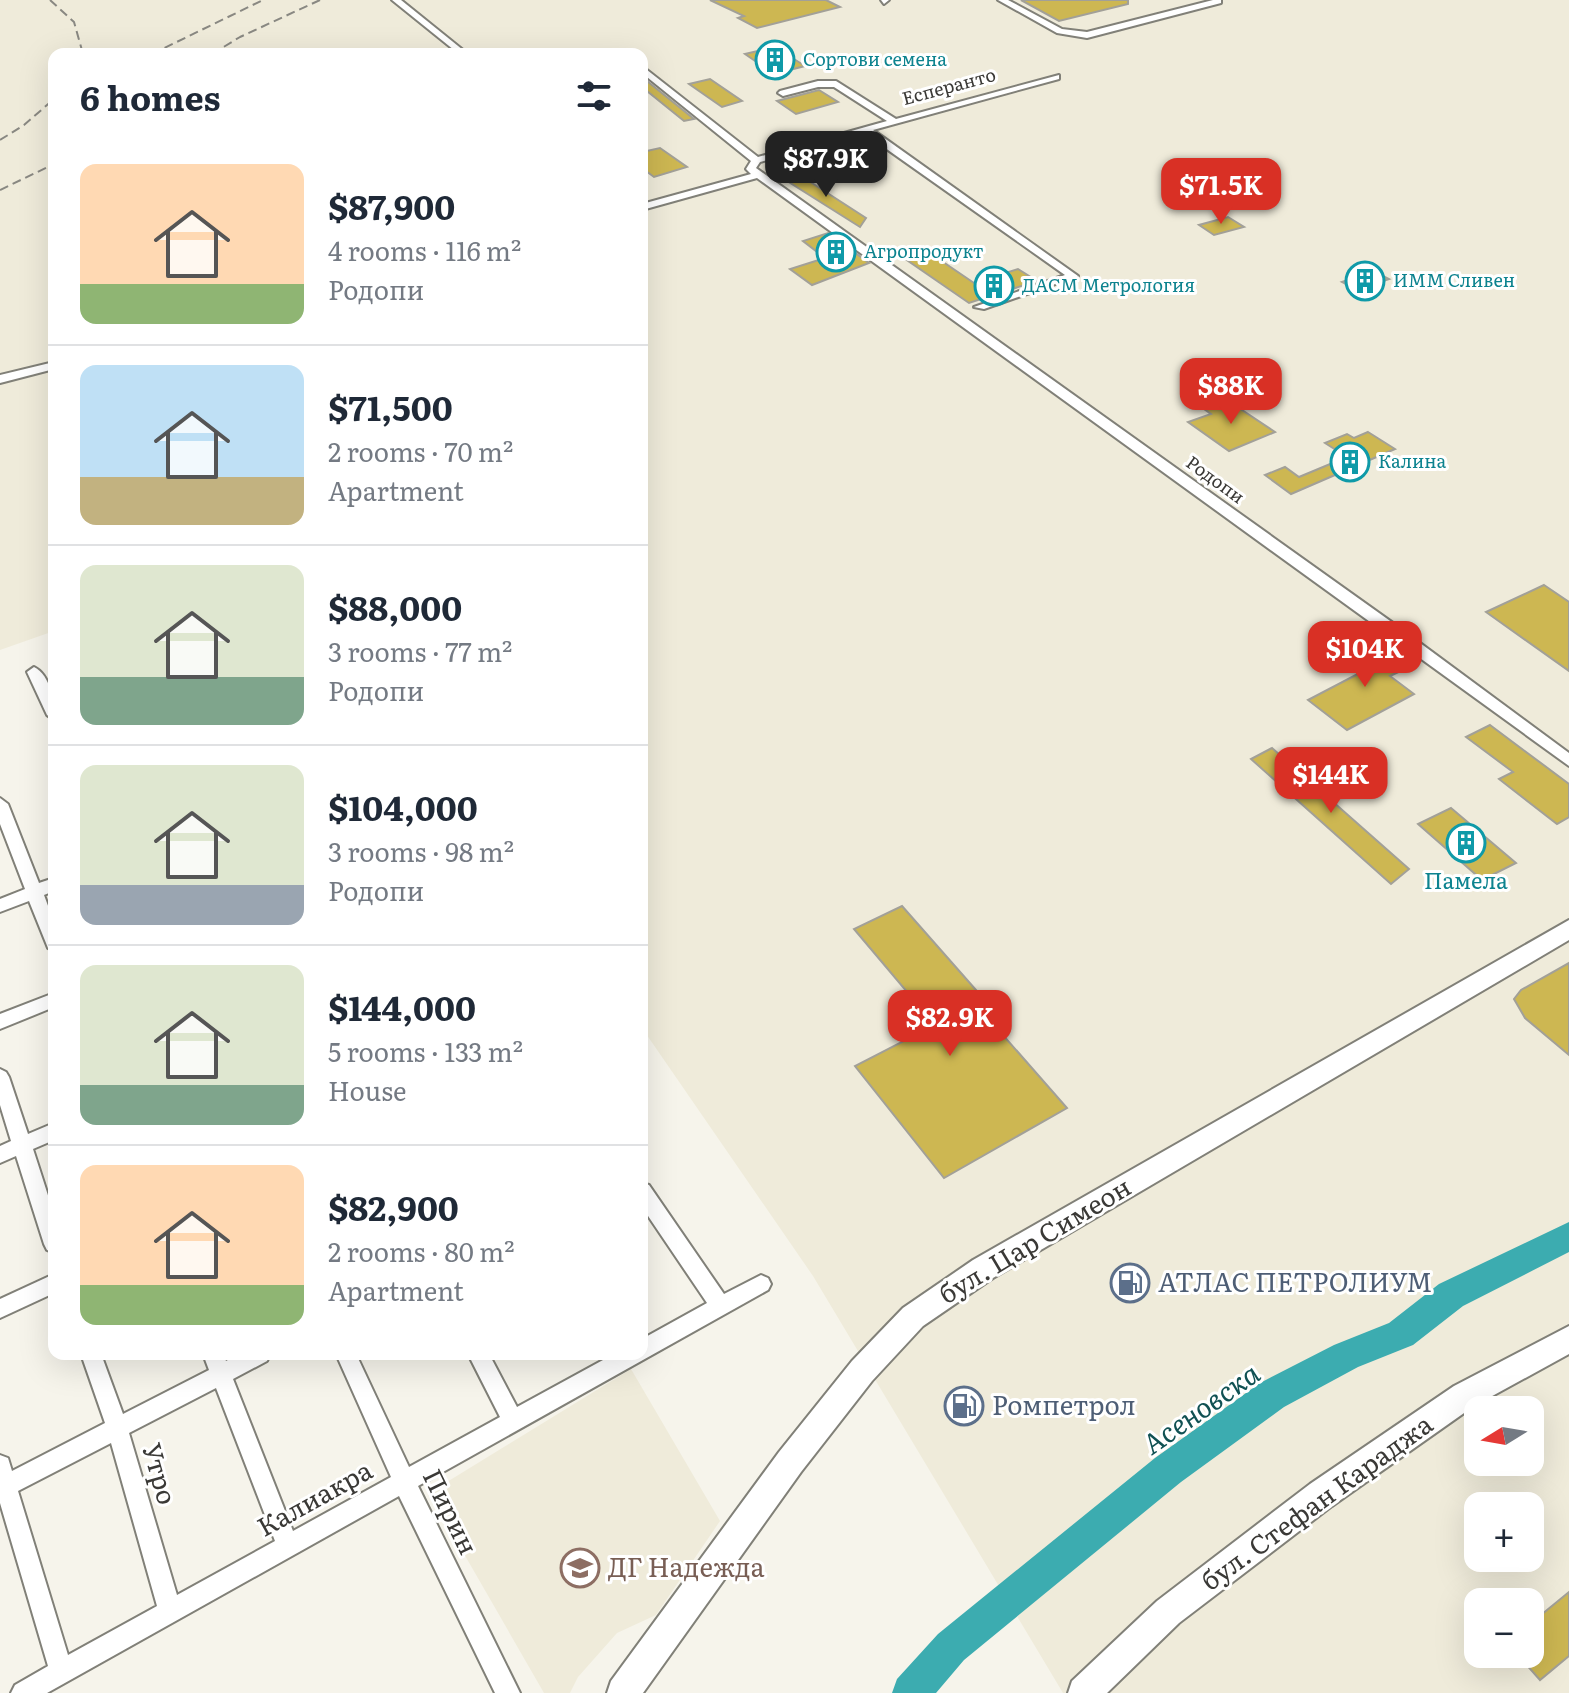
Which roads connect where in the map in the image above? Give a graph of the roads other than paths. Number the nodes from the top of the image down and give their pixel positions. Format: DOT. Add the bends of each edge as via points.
graph roads {
  1 [pos="396,0"];
  2 [pos="1005,0"];
  3 [pos="1217,0"];
  4 [pos="456,48"];
  5 [pos="648,74"];
  6 [pos="1056,77"];
  7 [pos="783,93"];
  8 [pos="893,121"];
  9 [pos="865,129"];
  10 [pos="756,160"];
  11 [pos="759,175"];
  12 [pos="648,205"];
  13 [pos="980,307"];
  14 [pos="48,366"];
  15 [pos="0,379"];
  16 [pos="34,672"];
  17 [pos="48,702"];
  18 [pos="1569,761"];
  19 [pos="0,804"];
  20 [pos="48,886"];
  21 [pos="34,892"];
  22 [pos="0,906"];
  23 [pos="48,928"];
  24 [pos="1569,929"];
  25 [pos="48,1002"];
  26 [pos="0,1022"];
  27 [pos="0,1077"];
  28 [pos="48,1134"];
  29 [pos="22,1145"];
  30 [pos="0,1155"];
  31 [pos="648,1200"];
  32 [pos="48,1225"];
  33 [pos="761,1284"];
  34 [pos="48,1286"];
  35 [pos="720,1306"];
  36 [pos="0,1309"];
  37 [pos="1569,1339"];
  38 [pos="648,1344"];
  39 [pos="93,1360"];
  40 [pos="349,1360"];
  41 [pos="481,1360"];
  42 [pos="620,1360"];
  43 [pos="217,1364"];
  44 [pos="513,1421"];
  45 [pos="117,1428"];
  46 [pos="2,1480"];
  47 [pos="404,1482"];
  48 [pos="288,1546"];
  49 [pos="170,1612"];
  50 [pos="61,1672"];
  51 [pos="23,1693"];
  52 [pos="508,1693"];
  53 [pos="623,1693"];
  54 [pos="1084,1693"];
  1 -- 4 [label="street"];
  2 -- 3 [label="street" via="1060,31 1087,35"];
  5 -- 10 [label="street"];
  6 -- 8 [label="street, Есперанто"];
  7 -- 8 [label="street" via="836,84"];
  8 -- 9 [label="street, Есперанто"];
  9 -- 10 [label="street, Есперанто"];
  9 -- 13 [label="street" via="1073,276"];
  10 -- 11 [label="street" via="751,169"];
  11 -- 12 [label="street"];
  11 -- 18 [label="street, Родопи"];
  14 -- 15 [label="street"];
  16 -- 17 [label="street"];
  19 -- 21 [label="street"];
  20 -- 21 [label="street"];
  21 -- 22 [label="street"];
  21 -- 23 [label="street"];
  24 -- 53 [label="main road, бул. Цар Симеон" via="996,1262 913,1317 790,1462"];
  25 -- 26 [label="street"];
  27 -- 29 [label="street"];
  28 -- 29 [label="street"];
  29 -- 30 [label="street"];
  29 -- 32 [label="street"];
  31 -- 35 [label="street"];
  33 -- 35 [label="street, Калиакра"];
  34 -- 36 [label="street"];
  35 -- 38 [label="street, Калиакра"];
  37 -- 54 [label="main road, бул. Стефан Караджа" via="1464,1396 1321,1495 1168,1612"];
  39 -- 45 [label="street, Утро"];
  40 -- 47 [label="street, Пирин"];
  41 -- 44 [label="street"];
  42 -- 44 [label="street, Калиакра"];
  43 -- 45 [label="street"];
  43 -- 48 [label="street"];
  44 -- 47 [label="street, Калиакра"];
  45 -- 46 [label="street"];
  45 -- 49 [label="street, Утро"];
  46 -- 50 [label="street"];
  47 -- 48 [label="street, Калиакра"];
  47 -- 52 [label="street, Пирин"];
  48 -- 49 [label="street, Калиакра"];
  49 -- 50 [label="street, Калиакра"];
  50 -- 51 [label="street, Калиакра"];
}
